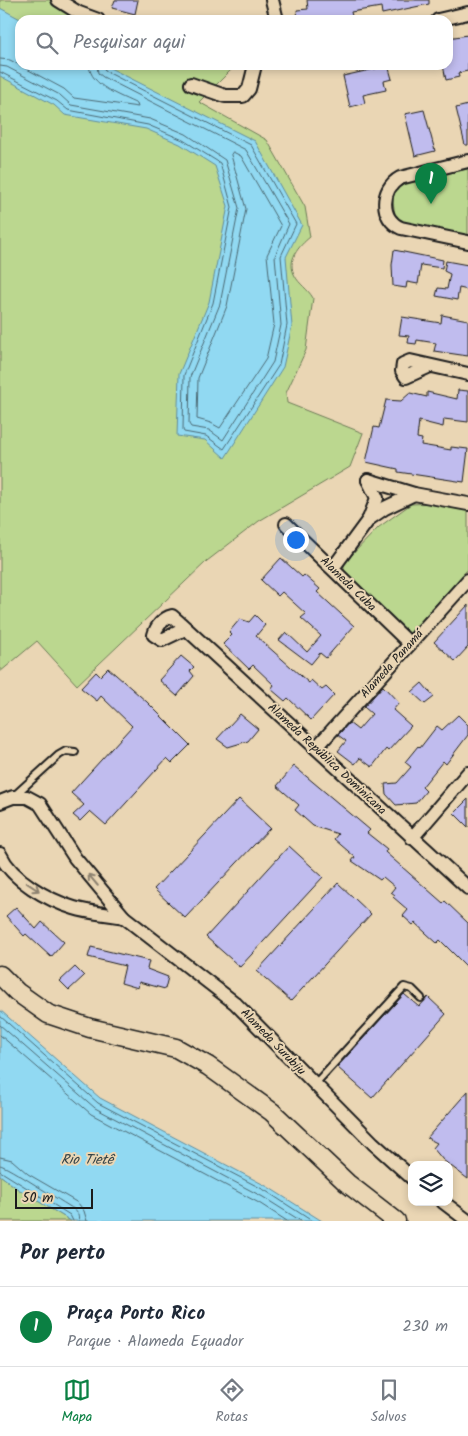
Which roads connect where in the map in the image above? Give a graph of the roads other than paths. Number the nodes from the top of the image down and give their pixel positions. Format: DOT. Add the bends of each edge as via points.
graph roads {
  1 [pos="58,0"];
  2 [pos="272,0"];
  3 [pos="468,13"];
  4 [pos="86,15"];
  5 [pos="276,15"];
  6 [pos="453,16"];
  7 [pos="254,70"];
  8 [pos="191,84"];
  9 [pos="468,161"];
  10 [pos="468,242"];
  11 [pos="430,366"];
  12 [pos="468,374"];
  13 [pos="414,494"];
  14 [pos="468,504"];
  15 [pos="369,519"];
  16 [pos="286,524"];
  17 [pos="333,568"];
  18 [pos="468,580"];
  19 [pos="185,629"];
  20 [pos="410,644"];
  21 [pos="316,748"];
  22 [pos="75,752"];
  23 [pos="468,773"];
  24 [pos="13,797"];
  25 [pos="0,802"];
  26 [pos="412,838"];
  27 [pos="0,854"];
  28 [pos="468,888"];
  29 [pos="124,918"];
  30 [pos="0,975"];
  31 [pos="421,998"];
  32 [pos="314,1085"];
  33 [pos="408,1175"];
  34 [pos="448,1206"];
  35 [pos="396,1221"];
  36 [pos="468,1221"];
  1 -- 4 [label="street"];
  2 -- 5 [label="street"];
  3 -- 6 [label="street"];
  7 -- 8 [label="street" via="249,89 243,96 225,96"];
  9 -- 10 [label="street" via="393,182 387,192 386,210 392,224 401,228"];
  11 -- 12 [label="street"];
  13 -- 14 [label="street"];
  13 -- 15 [label="street"];
  13 -- 15 [label="street" via="368,480 377,498"];
  15 -- 17 [label="street"];
  16 -- 17 [label="street, Alameda Cuba"];
  17 -- 20 [label="street, Alameda Cuba"];
  18 -- 20 [label="street, Alameda Panamá"];
  19 -- 21 [label="street, Alameda República Dominicana"];
  20 -- 21 [label="street, Alameda Panamá"];
  21 -- 26 [label="street, Alameda República Dominicana"];
  22 -- 24 [label="lane" via="66,751 59,755"];
  23 -- 26 [label="street"];
  24 -- 25 [label="street"];
  29 -- 24 [label="street, Alameda Surubiju, one-way" via="75,858 40,804 27,797"];
  26 -- 28 [label="street, Alameda República Dominicana"];
  27 -- 29 [label="street, Alameda Surubiju, one-way" via="4,864 44,894 75,908"];
  29 -- 32 [label="street, Alameda Surubiju" via="235,1003"];
  30 -- 35 [label="main road" via="48,1014 90,1028 176,1048 208,1066 272,1112 347,1183"];
  31 -- 32 [label="lane" via="412,988 404,987"];
  32 -- 33 [label="street, Alameda Surubiju"];
  34 -- 36 [label="street"];
}
